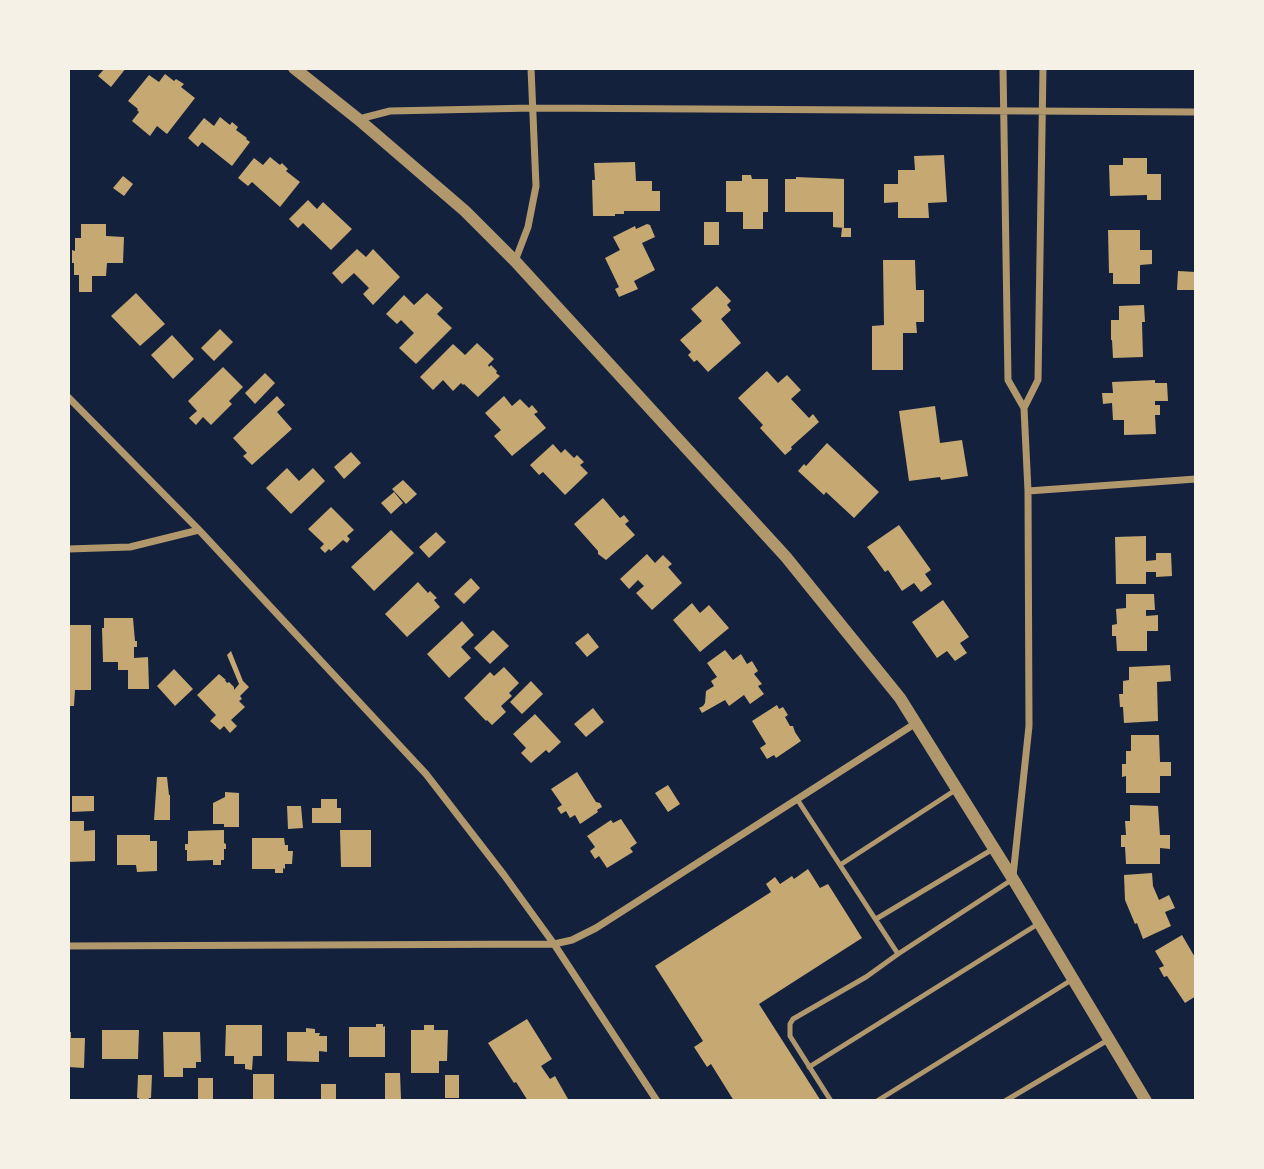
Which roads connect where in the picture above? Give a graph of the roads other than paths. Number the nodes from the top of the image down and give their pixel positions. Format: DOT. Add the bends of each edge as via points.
graph roads {
  1 [pos="293,68"];
  2 [pos="531,68"];
  3 [pos="1003,68"];
  4 [pos="1043,68"];
  5 [pos="533,108"];
  6 [pos="1003,111"];
  7 [pos="1044,112"];
  8 [pos="1196,112"];
  9 [pos="358,119"];
  10 [pos="515,261"];
  11 [pos="68,397"];
  12 [pos="1024,408"];
  13 [pos="1196,479"];
  14 [pos="1028,491"];
  15 [pos="199,530"];
  16 [pos="68,549"];
  17 [pos="916,723"];
  18 [pos="957,789"];
  19 [pos="797,799"];
  20 [pos="994,848"];
  21 [pos="840,864"];
  22 [pos="1013,879"];
  23 [pos="876,919"];
  24 [pos="1039,924"];
  25 [pos="554,944"];
  26 [pos="68,946"];
  27 [pos="898,954"];
  28 [pos="1073,979"];
  29 [pos="1109,1039"];
  30 [pos="809,1067"];
  31 [pos="657,1101"];
  32 [pos="831,1101"];
  33 [pos="877,1101"];
  34 [pos="1005,1101"];
  35 [pos="1146,1101"];
  1 -- 9 [label="street"];
  2 -- 5 [label="street"];
  3 -- 6 [label="street"];
  4 -- 7 [label="street"];
  5 -- 6 [label="street"];
  5 -- 9 [label="street" via="390,111"];
  5 -- 10 [label="street" via="536,186"];
  6 -- 7 [label="street"];
  6 -- 12 [label="street" via="1008,380"];
  7 -- 8 [label="street"];
  7 -- 12 [label="street" via="1038,380"];
  9 -- 10 [label="street" via="465,211"];
  10 -- 17 [label="street" via="786,557"];
  11 -- 15 [label="street"];
  12 -- 14 [label="street"];
  13 -- 14 [label="street"];
  14 -- 22 [label="street" via="1029,726"];
  15 -- 16 [label="street" via="130,547"];
  15 -- 25 [label="street" via="426,774"];
  17 -- 18 [label="street"];
  17 -- 19 [label="street"];
  18 -- 20 [label="street"];
  18 -- 21 [label="lane"];
  19 -- 21 [label="lane"];
  19 -- 25 [label="street" via="596,928"];
  20 -- 22 [label="street"];
  20 -- 23 [label="lane"];
  21 -- 23 [label="lane"];
  22 -- 24 [label="street"];
  22 -- 27 [label="lane"];
  23 -- 27 [label="lane"];
  24 -- 28 [label="street"];
  24 -- 30 [label="lane"];
  25 -- 26 [label="street"];
  25 -- 31 [label="street"];
  27 -- 30 [label="lane" via="793,1019 790,1036"];
  28 -- 29 [label="street"];
  28 -- 33 [label="lane"];
  29 -- 34 [label="lane"];
  29 -- 35 [label="street"];
  30 -- 32 [label="lane"];
}
